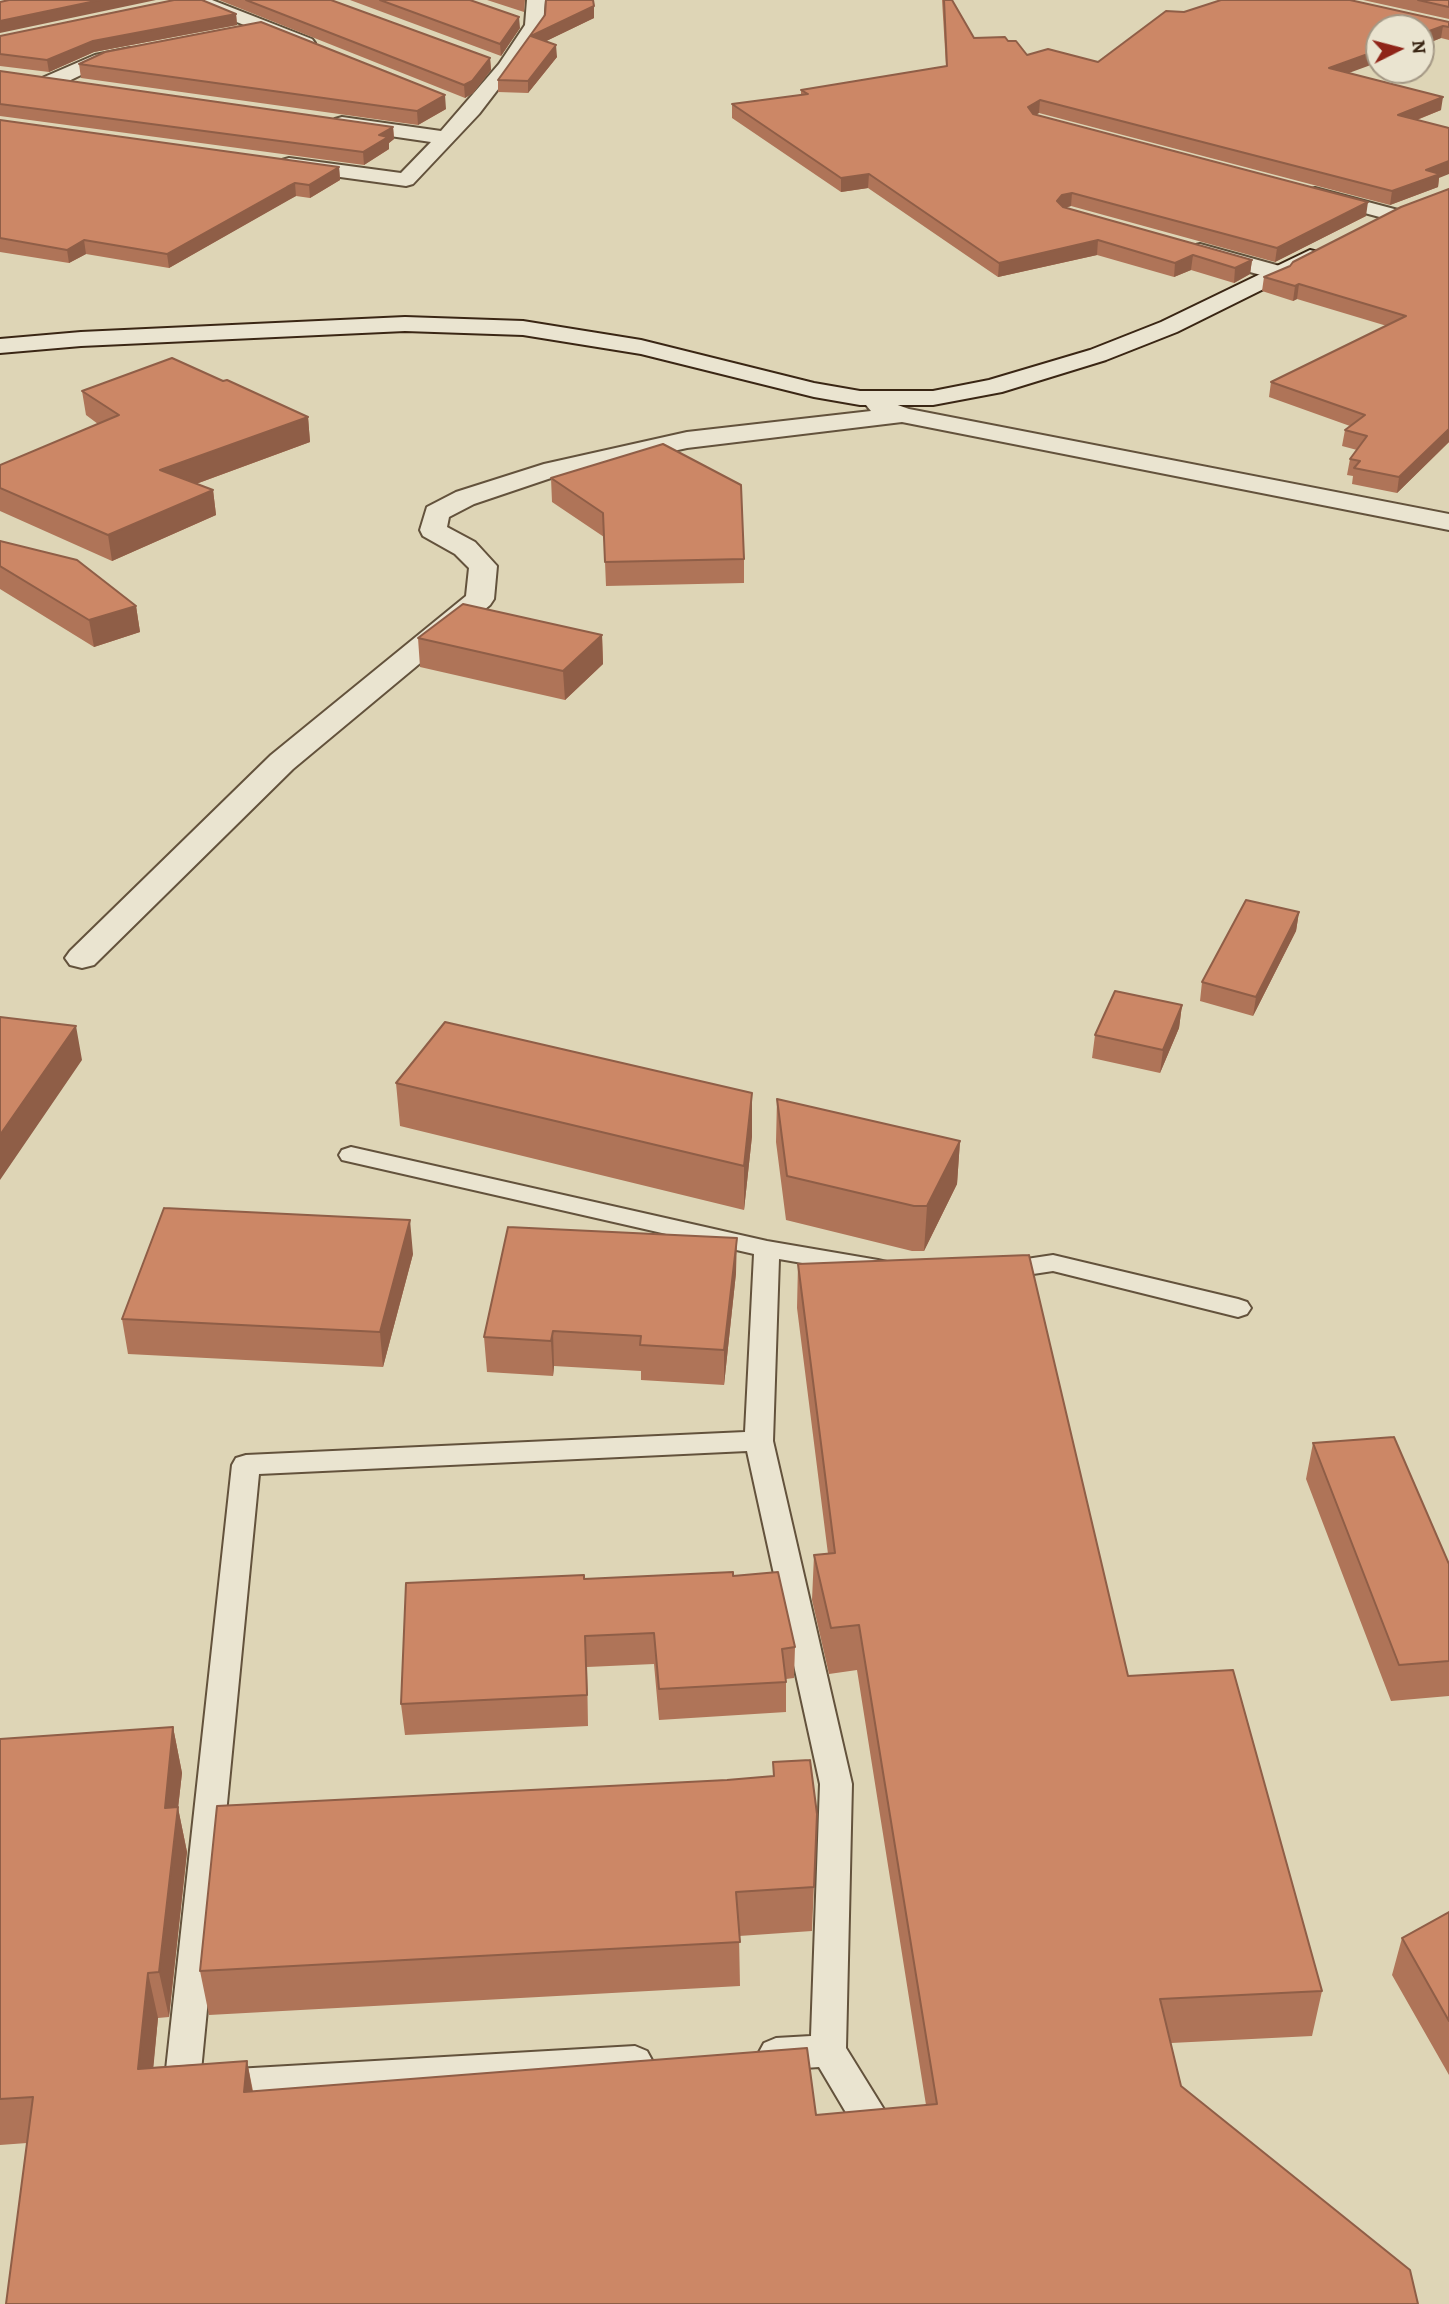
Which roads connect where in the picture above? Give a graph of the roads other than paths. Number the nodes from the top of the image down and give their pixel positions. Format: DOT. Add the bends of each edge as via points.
graph roads {
  1 [pos="536,0"];
  2 [pos="191,1"];
  3 [pos="266,27"];
  4 [pos="228,34"];
  5 [pos="318,48"];
  6 [pos="152,49"];
  7 [pos="63,52"];
  8 [pos="101,59"];
  9 [pos="12,76"];
  10 [pos="48,82"];
  11 [pos="90,88"];
  12 [pos="0,108"];
  13 [pos="323,120"];
  14 [pos="447,138"];
  15 [pos="271,161"];
  16 [pos="1297,189"];
  17 [pos="1414,205"];
  18 [pos="1391,214"];
  19 [pos="1357,232"];
  20 [pos="1335,243"];
  21 [pos="1175,244"];
  22 [pos="1279,272"];
  23 [pos="0,346"];
  24 [pos="860,398"];
  25 [pos="902,415"];
  26 [pos="1449,522"];
  27 [pos="82,958"];
  28 [pos="351,1155"];
  29 [pos="767,1249"];
  30 [pos="898,1271"];
  31 [pos="976,1275"];
  32 [pos="1238,1308"];
  33 [pos="759,1441"];
  34 [pos="828,2051"];
  35 [pos="746,2055"];
  36 [pos="663,2060"];
  37 [pos="880,2136"];
  1 -- 14 [label="street" via="528,23"];
  2 -- 3 [label="street"];
  3 -- 4 [label="street"];
  3 -- 5 [label="street"];
  6 -- 8 [label="street"];
  7 -- 8 [label="street"];
  8 -- 10 [label="street"];
  9 -- 10 [label="street"];
  10 -- 11 [label="street"];
  10 -- 12 [label="street"];
  13 -- 14 [label="street"];
  14 -- 15 [label="street" via="406,180"];
  16 -- 18 [label="street"];
  17 -- 18 [label="street"];
  18 -- 19 [label="street"];
  20 -- 22 [label="street"];
  21 -- 22 [label="street"];
  22 -- 24 [label="street" via="1169,327 1098,355 993,387 933,398"];
  23 -- 24 [label="street" via="405,324 523,328 641,347"];
  24 -- 25 [label="street"];
  25 -- 26 [label="street"];
  25 -- 27 [label="street" via="687,440 544,472 436,513 433,530 465,548 483,566 480,599 282,762"];
  28 -- 29 [label="lane"];
  29 -- 30 [label="lane"];
  29 -- 33 [label="lane"];
  31 -- 32 [label="lane" via="1053,1263"];
  33 -- 34 [label="lane" via="822,1785"];
  33 -- 36 [label="lane" via="246,1465 225,1811 182,2088"];
  34 -- 35 [label="lane"];
  34 -- 37 [label="lane"];
}
